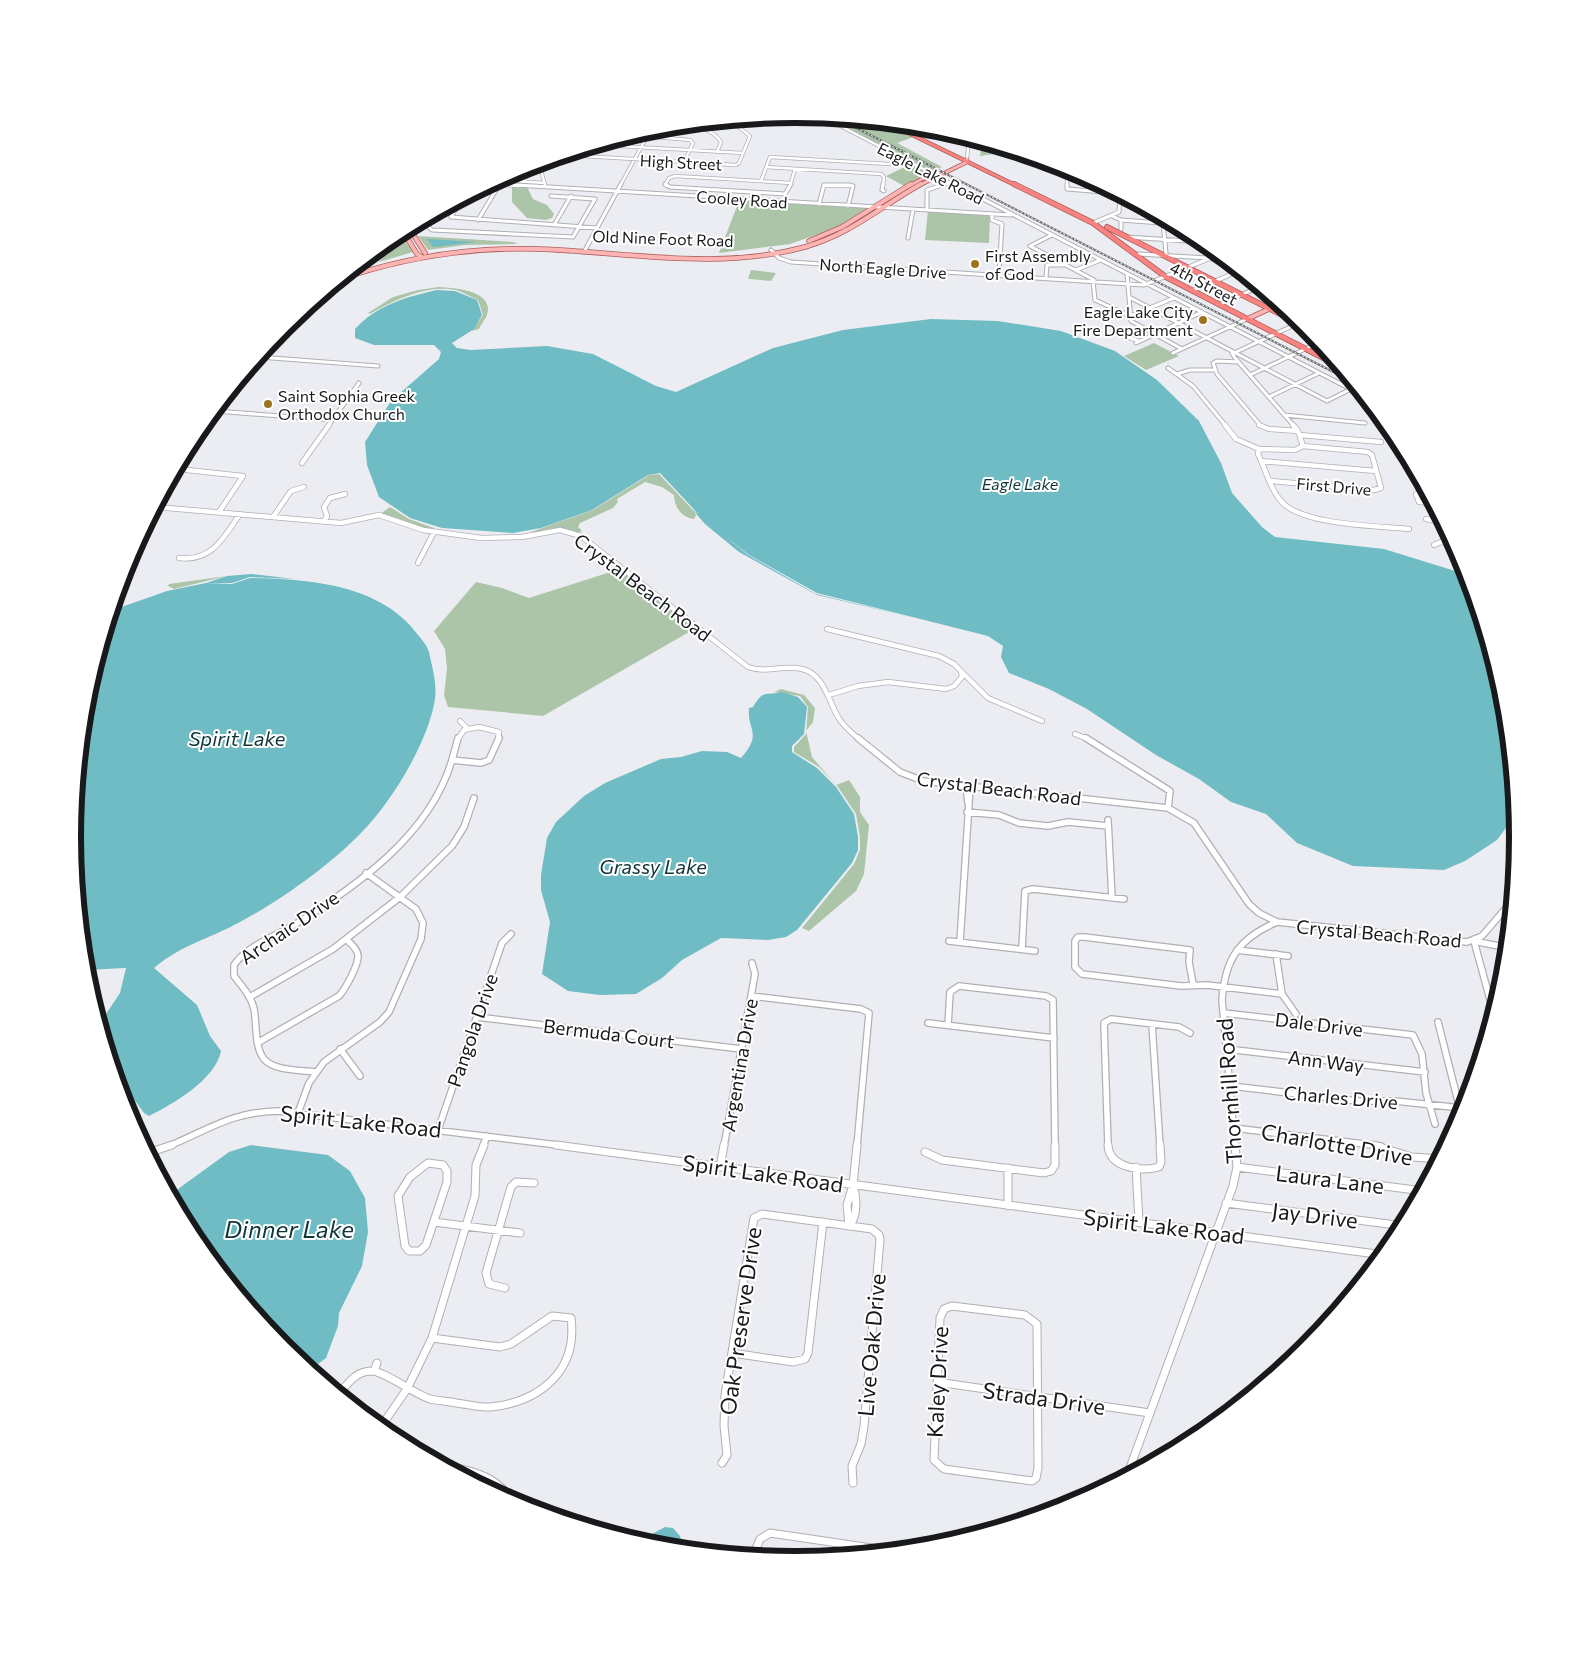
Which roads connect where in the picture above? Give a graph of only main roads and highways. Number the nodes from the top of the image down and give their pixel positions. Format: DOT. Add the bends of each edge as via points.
graph roads {
  1 [pos="907,132"];
  2 [pos="913,133"];
  3 [pos="926,140"];
  4 [pos="965,160"];
  5 [pos="934,175"];
  6 [pos="1095,222"];
  7 [pos="413,235"];
  8 [pos="408,239"];
  9 [pos="1138,244"];
  10 [pos="1127,247"];
  11 [pos="772,252"];
  12 [pos="417,254"];
  13 [pos="423,255"];
  14 [pos="365,268"];
  15 [pos="357,274"];
  16 [pos="1274,307"];
  17 [pos="1270,309"];
  18 [pos="1281,314"];
  19 [pos="1247,319"];
  20 [pos="1325,359"];
  1 -- 3 [label="highway"];
  2 -- 3 [label="highway"];
  3 -- 4 [label="highway"];
  3 -- 4 [label="highway"];
  4 -- 5 [label="main road, Old Nine Foot Road"];
  4 -- 6 [label="highway"];
  5 -- 11 [label="main road, Old Nine Foot Road" via="904,188 847,226"];
  5 -- 11 [label="main road, Old Nine Foot Road" via="858,226 837,236 802,248"];
  6 -- 9 [label="highway"];
  6 -- 10 [label="highway, 4th Street"];
  7 -- 13 [label="main road"];
  8 -- 12 [label="main road"];
  9 -- 10 [label="highway" via="1128,243"];
  9 -- 17 [label="highway" via="1164,254"];
  10 -- 19 [label="highway, 4th Street" via="1166,277"];
  11 -- 13 [label="main road, Old Nine Foot Road" via="698,259 585,250 503,248"];
  12 -- 13 [label="main road"];
  12 -- 14 [label="main road"];
  13 -- 15 [label="main road"];
  16 -- 17 [label="main road"];
  17 -- 18 [label="highway"];
  17 -- 19 [label="main road"];
  19 -- 20 [label="highway, 4th Street"];
}
